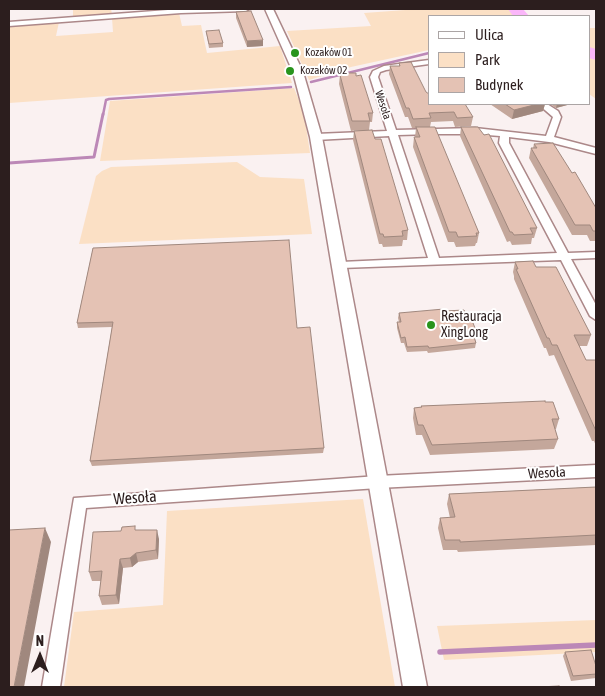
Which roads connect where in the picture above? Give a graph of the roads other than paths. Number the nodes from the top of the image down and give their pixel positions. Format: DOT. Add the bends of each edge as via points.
graph roads {
  1 [pos="246,9"];
  2 [pos="269,9"];
  3 [pos="9,24"];
  4 [pos="428,62"];
  5 [pos="543,105"];
  6 [pos="392,133"];
  7 [pos="505,133"];
  8 [pos="316,137"];
  9 [pos="549,139"];
  10 [pos="596,151"];
  11 [pos="596,255"];
  12 [pos="566,256"];
  13 [pos="435,262"];
  14 [pos="341,265"];
  15 [pos="596,316"];
  16 [pos="596,471"];
  17 [pos="378,482"];
  18 [pos="51,687"];
  19 [pos="415,687"];
  1 -- 3 [label="street"];
  2 -- 8 [label="street" via="298,72"];
  4 -- 6 [label="street, Wesoła" via="384,68 374,74"];
  5 -- 9 [label="street" via="557,117"];
  6 -- 7 [label="street, Wesoła" via="454,130"];
  6 -- 8 [label="street, Wesoła"];
  6 -- 13 [label="street, Wesoła"];
  7 -- 9 [label="street, Wesoła"];
  7 -- 12 [label="street" via="504,143"];
  8 -- 14 [label="street"];
  9 -- 10 [label="street, Wesoła"];
  11 -- 12 [label="street"];
  12 -- 13 [label="street"];
  12 -- 15 [label="street"];
  13 -- 14 [label="street"];
  14 -- 17 [label="street"];
  16 -- 17 [label="street, Wesoła"];
  17 -- 18 [label="street, Wesoła" via="79,502"];
  17 -- 19 [label="street"];
}
